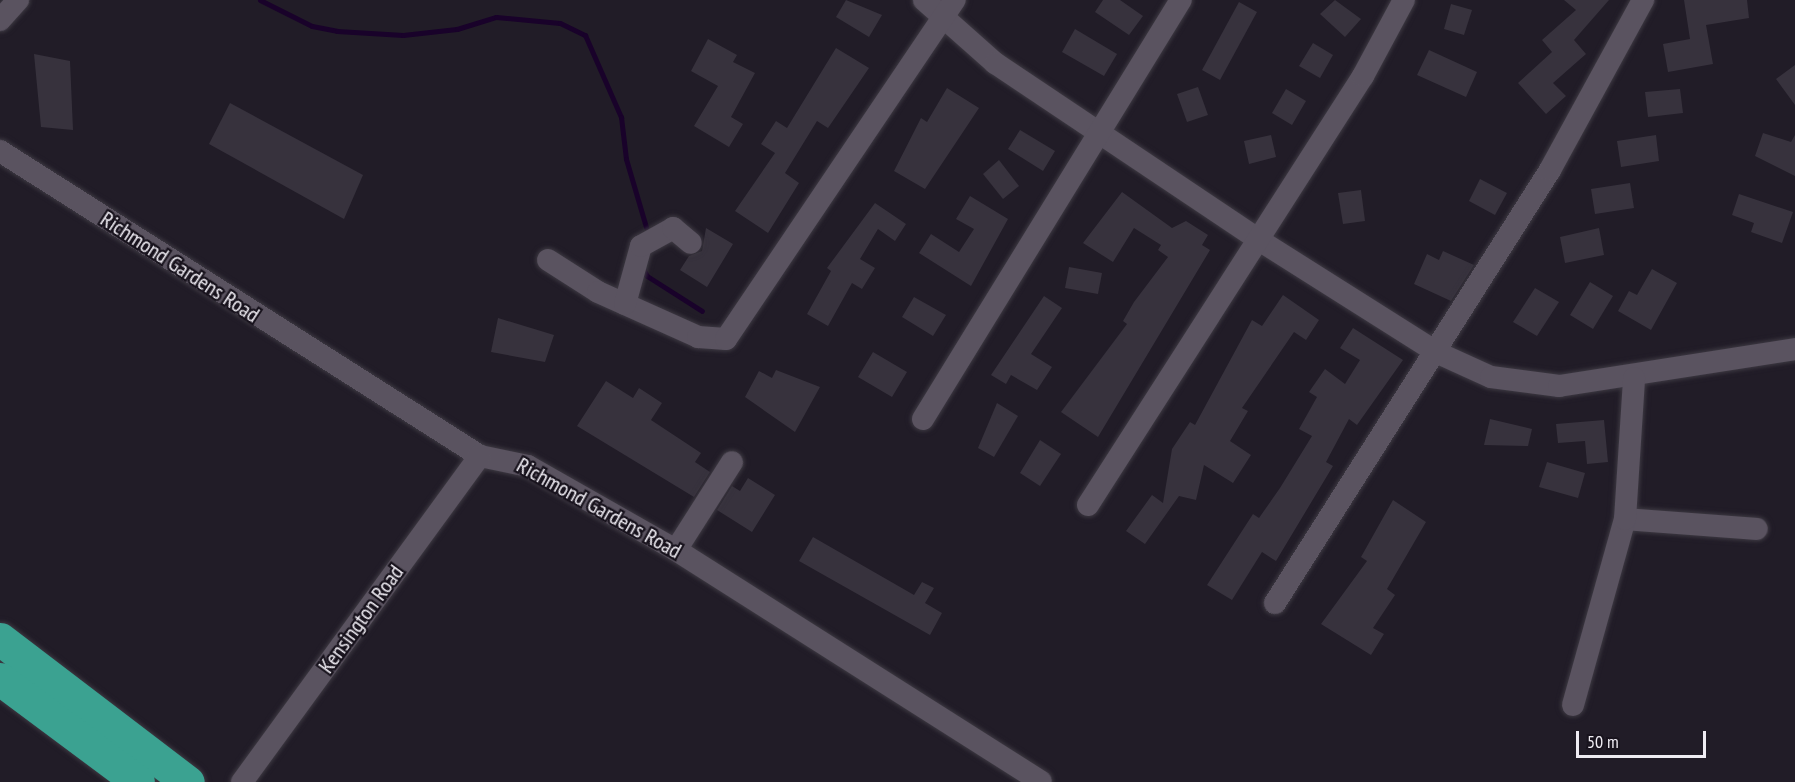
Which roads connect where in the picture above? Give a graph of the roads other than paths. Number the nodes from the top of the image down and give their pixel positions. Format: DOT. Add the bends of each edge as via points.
graph roads {
  1 [pos="18,0"];
  2 [pos="924,0"];
  3 [pos="954,0"];
  4 [pos="1181,0"];
  5 [pos="1404,0"];
  6 [pos="1643,0"];
  7 [pos="0,20"];
  8 [pos="942,21"];
  9 [pos="1098,130"];
  10 [pos="0,151"];
  11 [pos="1259,240"];
  12 [pos="691,243"];
  13 [pos="548,260"];
  14 [pos="625,304"];
  15 [pos="1795,349"];
  16 [pos="1438,353"];
  17 [pos="1634,378"];
  18 [pos="923,419"];
  19 [pos="480,456"];
  20 [pos="732,462"];
  21 [pos="1088,505"];
  22 [pos="1625,519"];
  23 [pos="1757,529"];
  24 [pos="676,550"];
  25 [pos="1275,603"];
  26 [pos="0,639"];
  27 [pos="0,679"];
  28 [pos="1573,705"];
  29 [pos="138,782"];
  30 [pos="188,782"];
  31 [pos="242,782"];
  32 [pos="1041,782"];
  1 -- 7 [label="street"];
  2 -- 8 [label="street"];
  3 -- 8 [label="street"];
  4 -- 9 [label="street"];
  5 -- 11 [label="street"];
  6 -- 16 [label="street" via="1590,103"];
  8 -- 9 [label="street" via="995,63"];
  8 -- 14 [label="street" via="726,339 698,337"];
  9 -- 11 [label="street"];
  9 -- 18 [label="street"];
  10 -- 19 [label="street, Richmond Gardens Road"];
  11 -- 16 [label="street"];
  11 -- 21 [label="street"];
  12 -- 14 [label="street" via="673,228 641,246"];
  13 -- 14 [label="street"];
  15 -- 17 [label="street"];
  16 -- 17 [label="street" via="1491,377 1541,387"];
  16 -- 25 [label="street"];
  17 -- 22 [label="street"];
  19 -- 24 [label="street, Richmond Gardens Road" via="528,466"];
  19 -- 31 [label="street, Kensington Road"];
  20 -- 24 [label="street"];
  22 -- 23 [label="street"];
  22 -- 28 [label="street"];
  24 -- 32 [label="street, Richmond Gardens Road"];
  26 -- 30 [label="highway"];
  27 -- 29 [label="highway"];
}
